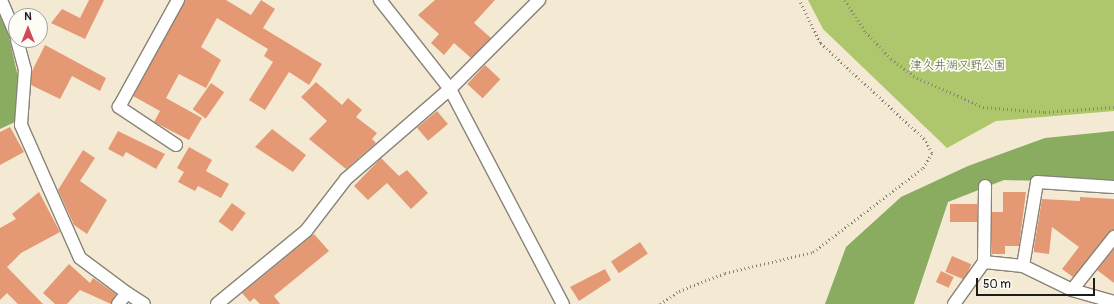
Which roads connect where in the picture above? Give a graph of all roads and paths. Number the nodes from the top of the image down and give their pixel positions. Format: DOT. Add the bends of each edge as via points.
graph roads {
  1 [pos="1,0"];
  2 [pos="178,0"];
  3 [pos="380,0"];
  4 [pos="539,0"];
  5 [pos="799,0"];
  6 [pos="845,0"];
  7 [pos="8,17"];
  8 [pos="19,48"];
  9 [pos="450,89"];
  10 [pos="1114,107"];
  11 [pos="176,146"];
  12 [pos="985,186"];
  13 [pos="1114,186"];
  14 [pos="1114,237"];
  15 [pos="984,262"];
  16 [pos="1023,266"];
  17 [pos="1072,290"];
  18 [pos="127,293"];
  19 [pos="1114,302"];
  20 [pos="118,304"];
  21 [pos="144,304"];
  22 [pos="217,304"];
  23 [pos="563,304"];
  24 [pos="660,304"];
  25 [pos="954,304"];
  1 -- 7 [label="street"];
  2 -- 11 [label="street" via="119,107"];
  3 -- 9 [label="street"];
  4 -- 9 [label="street"];
  5 -- 24 [label="path" via="820,43 924,139 932,153 924,168 813,252 726,273 679,291"];
  6 -- 10 [label="path" via="866,32 891,59 917,78 984,107 1045,112"];
  8 -- 18 [label="street" via="25,70 21,126 80,258"];
  9 -- 22 [label="street" via="346,179 306,231"];
  9 -- 23 [label="street"];
  12 -- 15 [label="street"];
  13 -- 16 [label="street" via="1037,182"];
  14 -- 17 [label="street"];
  15 -- 16 [label="street"];
  15 -- 25 [label="street"];
  16 -- 17 [label="street"];
  17 -- 19 [label="street"];
  18 -- 20 [label="street"];
  18 -- 21 [label="street"];
}
